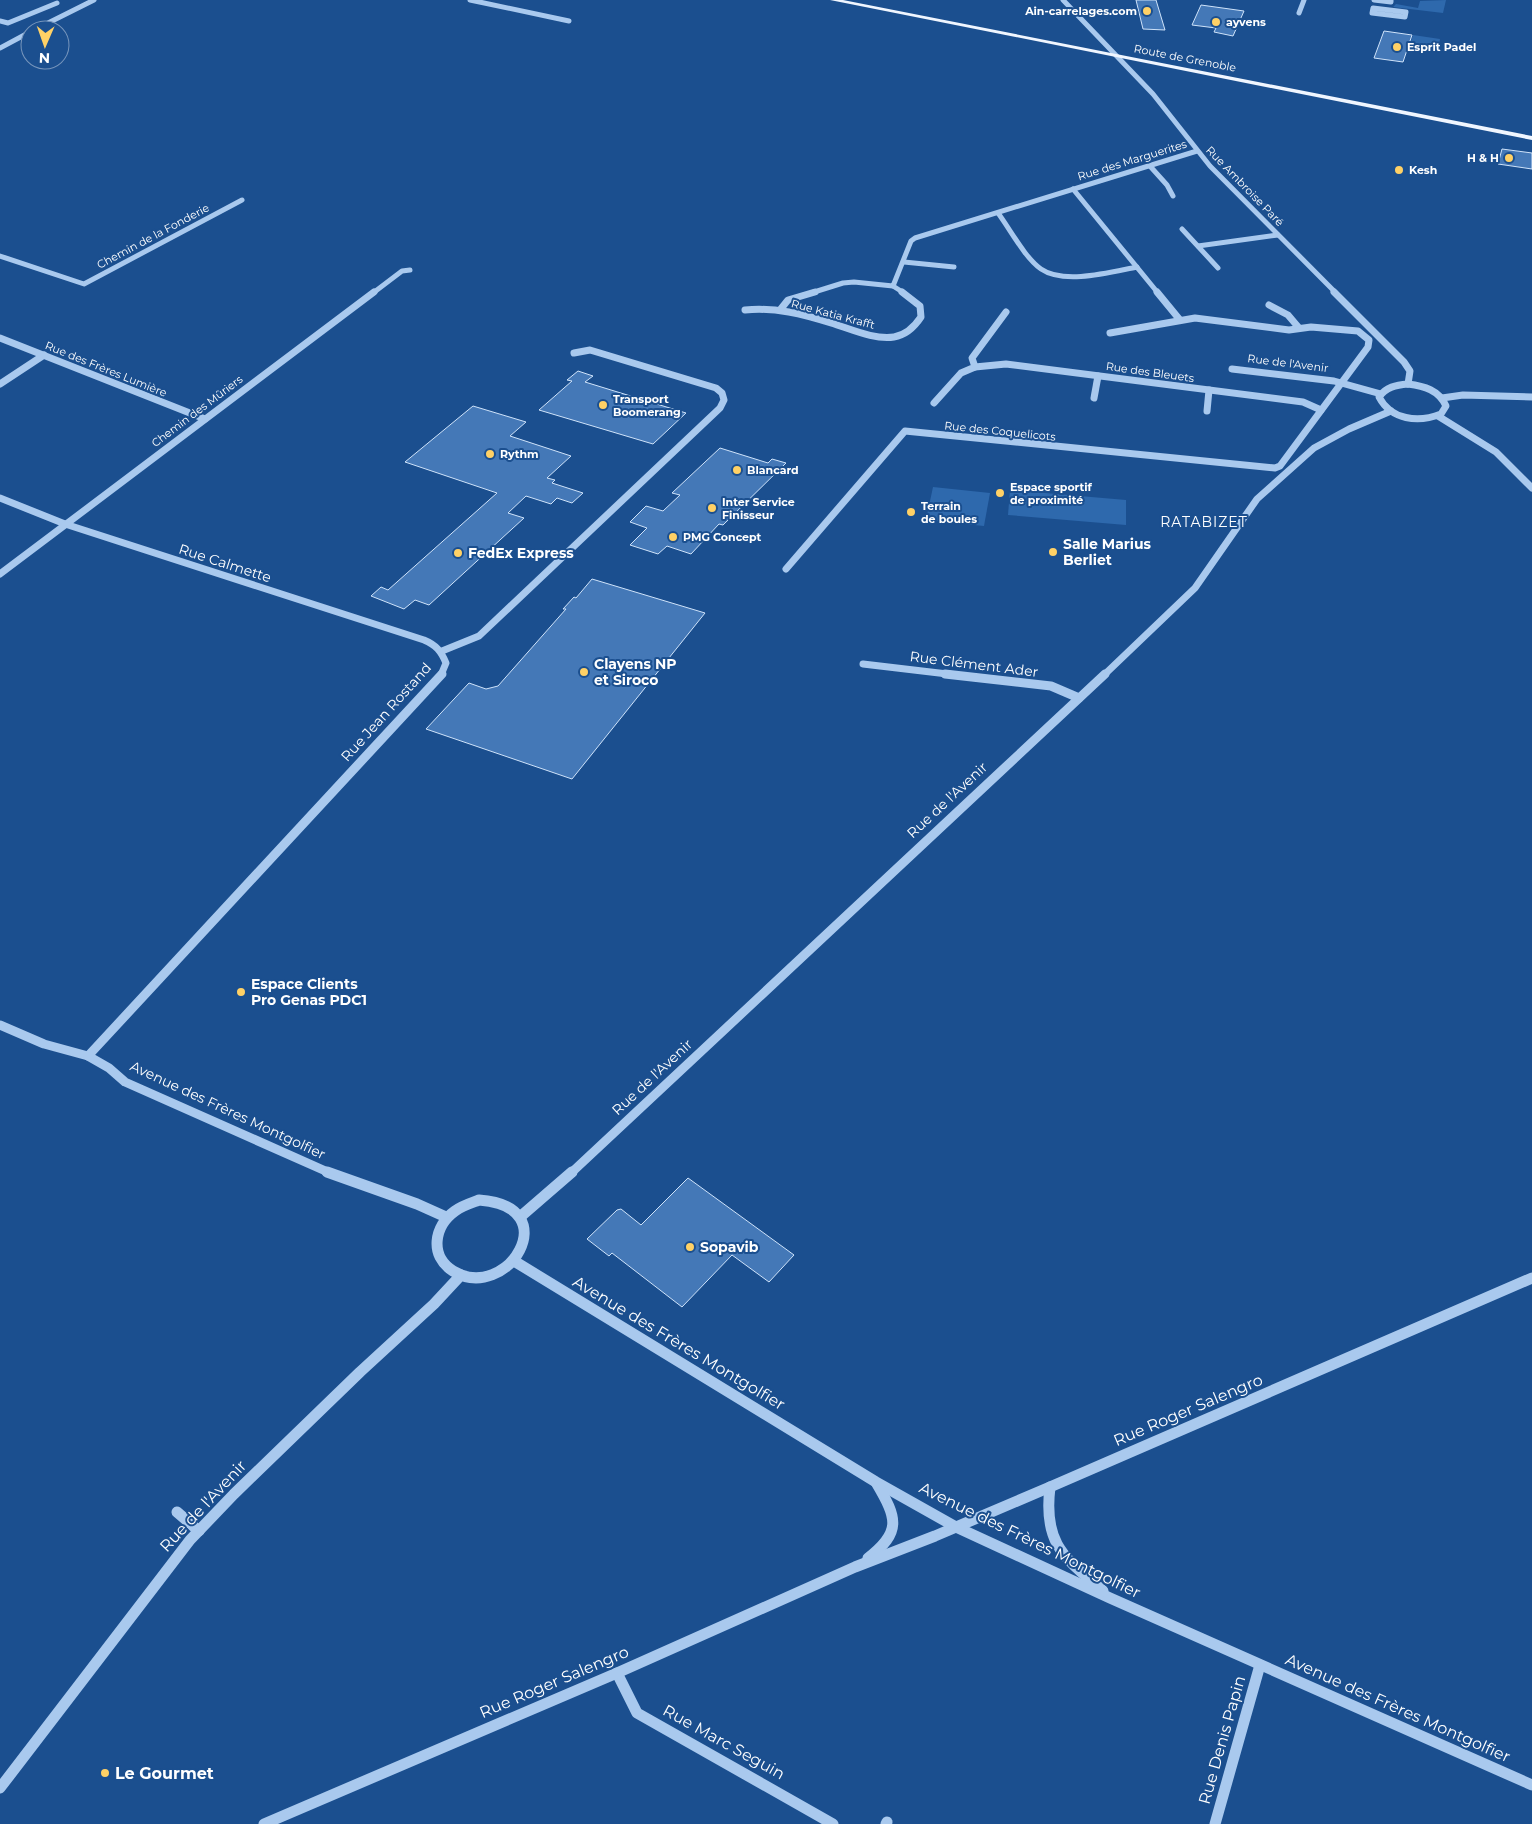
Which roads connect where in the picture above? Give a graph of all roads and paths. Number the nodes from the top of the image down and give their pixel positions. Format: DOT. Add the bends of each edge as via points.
graph roads {
  1 [pos="94,0"];
  2 [pos="470,0"];
  3 [pos="833,0"];
  4 [pos="1064,0"];
  5 [pos="1304,0"];
  6 [pos="1374,0"];
  7 [pos="1391,0"];
  8 [pos="57,3"];
  9 [pos="42,10"];
  10 [pos="49,11"];
  11 [pos="1406,12"];
  12 [pos="56,13"];
  13 [pos="1299,13"];
  14 [pos="63,14"];
  15 [pos="52,20"];
  16 [pos="0,21"];
  17 [pos="569,22"];
  18 [pos="20,37"];
  19 [pos="0,48"];
  20 [pos="1117,56"];
  21 [pos="1532,138"];
  22 [pos="1197,151"];
  23 [pos="1149,165"];
  24 [pos="1073,189"];
  25 [pos="1173,196"];
  26 [pos="242,200"];
  27 [pos="998,213"];
  28 [pos="1182,229"];
  29 [pos="1278,235"];
  30 [pos="1198,246"];
  31 [pos="0,256"];
  32 [pos="904,262"];
  33 [pos="954,267"];
  34 [pos="1137,268"];
  35 [pos="1218,268"];
  36 [pos="410,270"];
  37 [pos="893,286"];
  38 [pos="1269,305"];
  39 [pos="745,310"];
  40 [pos="780,310"];
  41 [pos="1006,312"];
  42 [pos="1180,320"];
  43 [pos="1299,328"];
  44 [pos="1110,333"];
  45 [pos="0,338"];
  46 [pos="574,353"];
  47 [pos="44,355"];
  48 [pos="975,367"];
  49 [pos="1232,369"];
  50 [pos="1098,376"];
  51 [pos="1341,383"];
  52 [pos="0,384"];
  53 [pos="1408,384"];
  54 [pos="1209,390"];
  55 [pos="1381,394"];
  56 [pos="1532,397"];
  57 [pos="1094,398"];
  58 [pos="1442,398"];
  59 [pos="934,403"];
  60 [pos="1321,410"];
  61 [pos="1207,411"];
  62 [pos="1391,411"];
  63 [pos="1438,416"];
  64 [pos="205,419"];
  65 [pos="1275,468"];
  66 [pos="1532,488"];
  67 [pos="0,498"];
  68 [pos="65,524"];
  69 [pos="786,569"];
  70 [pos="0,574"];
  71 [pos="442,651"];
  72 [pos="863,664"];
  73 [pos="1079,698"];
  74 [pos="0,1025"];
  75 [pos="88,1056"];
  76 [pos="446,1217"];
  77 [pos="520,1217"];
  78 [pos="514,1261"];
  79 [pos="461,1275"];
  80 [pos="1532,1278"];
  81 [pos="876,1482"];
  82 [pos="1050,1487"];
  83 [pos="177,1512"];
  84 [pos="956,1527"];
  85 [pos="199,1531"];
  86 [pos="855,1567"];
  87 [pos="1110,1598"];
  88 [pos="1260,1665"];
  89 [pos="616,1672"];
  90 [pos="1532,1785"];
  91 [pos="0,1788"];
  92 [pos="264,1824"];
  93 [pos="833,1824"];
  94 [pos="1215,1824"];
  1 -- 14 [label="street"];
  2 -- 17 [label="street"];
  3 -- 20 [label="main road, Route de Grenoble"];
  4 -- 20 [label="street, Rue Ambroise Paré"];
  5 -- 13 [label="street"];
  6 -- 7 [label="street"];
  8 -- 9 [label="street"];
  9 -- 10 [label="street"];
  9 -- 16 [label="street" via="8,23"];
  11 -- 11 [label="street" via="1374,8 1372,13 1404,17"];
  12 -- 14 [label="street"];
  14 -- 15 [label="street"];
  18 -- 19 [label="street"];
  20 -- 21 [label="main road, Route de Grenoble"];
  20 -- 22 [label="street, Rue Ambroise Paré" via="1153,94"];
  22 -- 23 [label="street, Rue des Marguerites"];
  22 -- 29 [label="street, Rue Ambroise Paré"];
  23 -- 24 [label="street, Rue des Marguerites"];
  23 -- 25 [label="street"];
  24 -- 27 [label="street, Rue des Marguerites"];
  24 -- 34 [label="street, Rue des Marguerites"];
  26 -- 31 [label="street, Chemin de la Fonderie" via="84,284"];
  27 -- 32 [label="street" via="915,238"];
  27 -- 34 [label="street" via="1039,268 1052,274 1068,276"];
  28 -- 30 [label="street"];
  29 -- 30 [label="street"];
  29 -- 53 [label="street, Rue Ambroise Paré" via="1404,362 1410,371"];
  30 -- 35 [label="street"];
  32 -- 33 [label="street"];
  32 -- 37 [label="street"];
  34 -- 42 [label="street, Rue des Marguerites"];
  36 -- 64 [label="street, Chemin des Mûriers" via="402,271"];
  37 -- 40 [label="street" via="843,283 788,300"];
  37 -- 40 [label="street, Rue Katia Krafft" via="924,312 900,336 880,337"];
  38 -- 43 [label="street" via="1288,315"];
  39 -- 40 [label="street, Rue Katia Krafft" via="759,307"];
  41 -- 48 [label="street" via="972,358"];
  42 -- 43 [label="street" via="1213,320 1289,330"];
  42 -- 44 [label="street"];
  43 -- 51 [label="street, Rue de l'Avenir" via="1311,326 1358,331 1368,340 1368,347"];
  45 -- 47 [label="street, Rue des Frères Lumière"];
  46 -- 71 [label="street, Rue Jean Rostand" via="590,350 716,388 724,400 720,408 479,636"];
  47 -- 52 [label="street"];
  47 -- 64 [label="street, Rue des Frères Lumière"];
  48 -- 50 [label="street, Rue des Bleuets" via="1006,364"];
  48 -- 59 [label="street, Rue des Bleuets" via="961,373"];
  49 -- 51 [label="street, Rue de l'Avenir"];
  50 -- 54 [label="street, Rue des Bleuets"];
  50 -- 57 [label="street"];
  51 -- 55 [label="street"];
  51 -- 60 [label="street, Rue de l'Avenir"];
  53 -- 55 [label="street" via="1388,388"];
  53 -- 58 [label="street" via="1425,387"];
  54 -- 60 [label="street, Rue des Bleuets" via="1303,402"];
  54 -- 61 [label="street"];
  55 -- 62 [label="street" via="1382,403"];
  56 -- 58 [label="street" via="1463,395"];
  58 -- 63 [label="street" via="1446,406"];
  60 -- 65 [label="street, Rue de l'Avenir" via="1280,466"];
  62 -- 63 [label="street" via="1413,419"];
  62 -- 73 [label="street, Rue de l'Avenir" via="1314,448 1257,499 1195,588"];
  63 -- 66 [label="street" via="1496,452"];
  64 -- 68 [label="street, Chemin des Mûriers"];
  65 -- 69 [label="street, Rue des Coquelicots" via="905,431"];
  67 -- 68 [label="street, Rue Calmette"];
  68 -- 70 [label="street, Chemin des Mûriers"];
  68 -- 71 [label="street, Rue Calmette" via="424,640"];
  71 -- 75 [label="street, Rue Jean Rostand" via="446,663 441,675"];
  72 -- 73 [label="street, Rue Clément Ader" via="1051,686"];
  73 -- 77 [label="street, Rue de l'Avenir" via="550,1193"];
  74 -- 75 [label="street, Avenue des Frères Montgolfier" via="44,1044"];
  75 -- 76 [label="street, Avenue des Frères Montgolfier" via="125,1082 333,1175"];
  76 -- 77 [label="street" via="466,1203 479,1200 503,1203"];
  76 -- 79 [label="street" via="436,1239 437,1251 441,1261"];
  77 -- 78 [label="street" via="525,1227 525,1239"];
  78 -- 79 [label="street" via="495,1274"];
  78 -- 81 [label="street, Avenue des Frères Montgolfier"];
  79 -- 85 [label="street, Rue de l'Avenir"];
  80 -- 82 [label="street, Rue Roger Salengro"];
  81 -- 84 [label="street, Avenue des Frères Montgolfier"];
  81 -- 86 [label="street, Rue Roger Salengro" via="895,1522 882,1549"];
  82 -- 84 [label="street, Rue Roger Salengro"];
  82 -- 87 [label="street" via="1046,1506 1048,1529 1063,1556"];
  83 -- 85 [label="street"];
  84 -- 86 [label="street, Rue Roger Salengro"];
  84 -- 87 [label="street, Avenue des Frères Montgolfier"];
  85 -- 91 [label="street, Rue de l'Avenir"];
  86 -- 89 [label="street, Rue Roger Salengro"];
  87 -- 88 [label="street, Avenue des Frères Montgolfier"];
  88 -- 90 [label="street, Avenue des Frères Montgolfier"];
  88 -- 94 [label="street, Rue Denis Papin"];
  89 -- 92 [label="street, Rue Roger Salengro"];
  89 -- 93 [label="street, Rue Marc Seguin" via="637,1713"];
}
